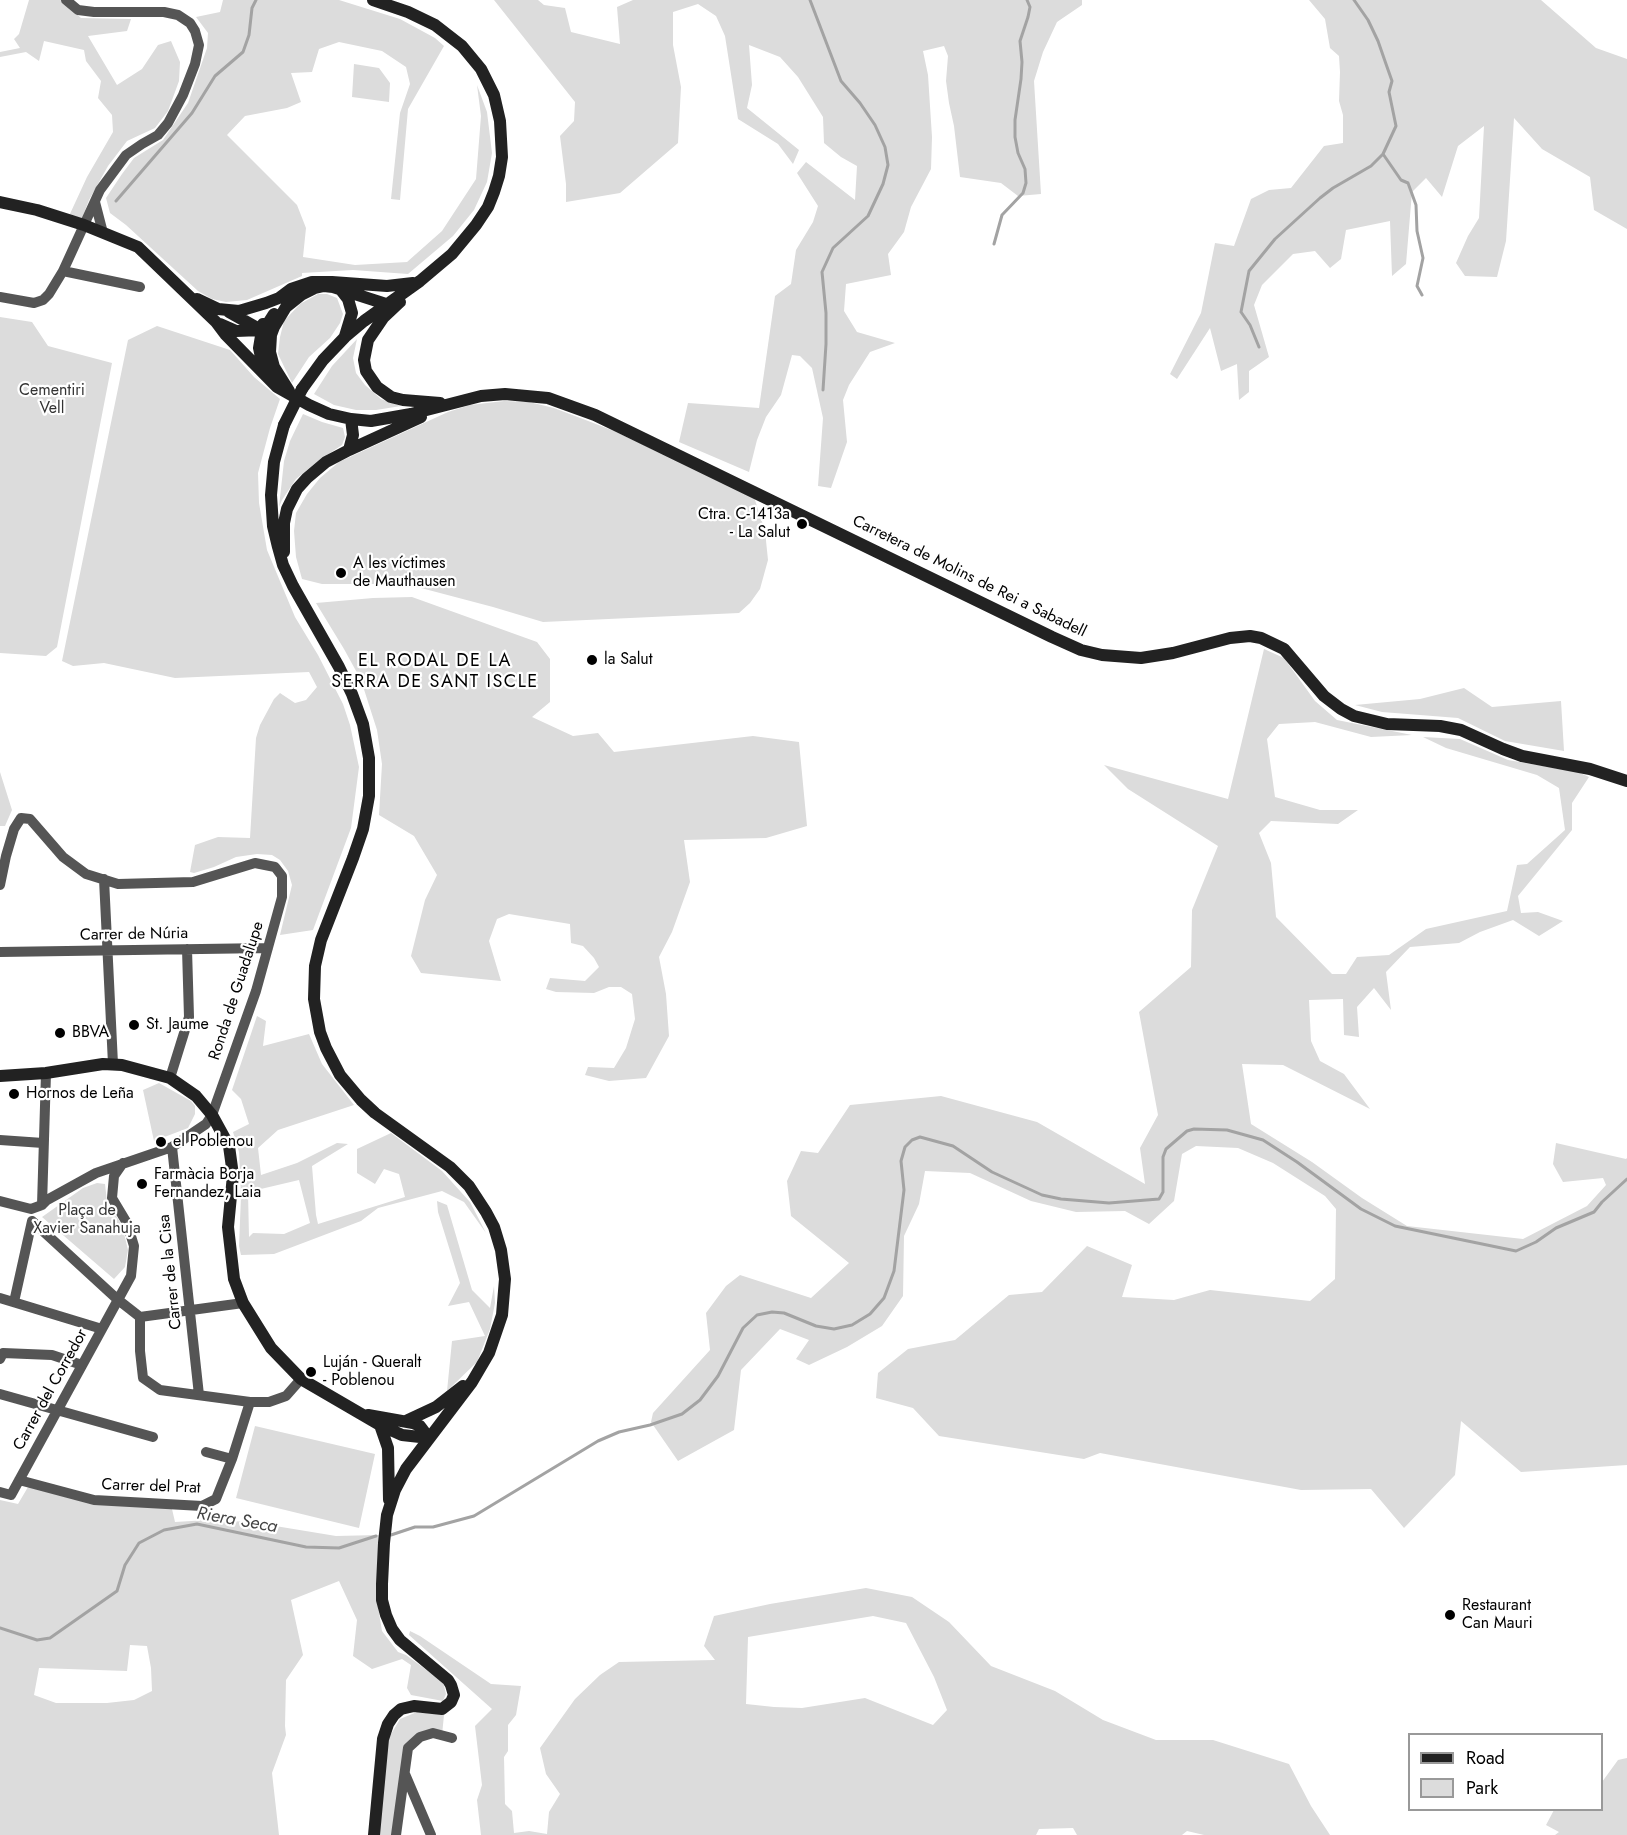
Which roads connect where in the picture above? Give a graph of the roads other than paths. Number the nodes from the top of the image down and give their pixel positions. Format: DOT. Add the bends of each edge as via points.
graph roads {
  1 [pos="66,0"];
  2 [pos="373,0"];
  3 [pos="95,201"];
  4 [pos="0,202"];
  5 [pos="84,225"];
  6 [pos="103,233"];
  7 [pos="63,271"];
  8 [pos="420,281"];
  9 [pos="140,287"];
  10 [pos="341,290"];
  11 [pos="185,292"];
  12 [pos="0,297"];
  13 [pos="279,297"];
  14 [pos="295,298"];
  15 [pos="386,304"];
  16 [pos="226,311"];
  17 [pos="216,322"];
  18 [pos="261,330"];
  19 [pos="345,337"];
  20 [pos="269,371"];
  21 [pos="297,392"];
  22 [pos="445,405"];
  23 [pos="351,419"];
  24 [pos="348,450"];
  25 [pos="284,565"];
  26 [pos="1627,782"];
  27 [pos="104,879"];
  28 [pos="0,885"];
  29 [pos="268,948"];
  30 [pos="187,950"];
  31 [pos="107,951"];
  32 [pos="0,952"];
  33 [pos="113,1064"];
  34 [pos="46,1073"];
  35 [pos="0,1076"];
  36 [pos="170,1078"];
  37 [pos="212,1115"];
  38 [pos="0,1140"];
  39 [pos="43,1143"];
  40 [pos="172,1147"];
  41 [pos="123,1163"];
  42 [pos="0,1201"];
  43 [pos="36,1207"];
  44 [pos="0,1299"];
  45 [pos="117,1299"];
  46 [pos="14,1302"];
  47 [pos="243,1303"];
  48 [pos="190,1310"];
  49 [pos="140,1317"];
  50 [pos="102,1329"];
  51 [pos="0,1358"];
  52 [pos="82,1365"];
  53 [pos="480,1370"];
  54 [pos="301,1379"];
  55 [pos="0,1394"];
  56 [pos="199,1395"];
  57 [pos="250,1402"];
  58 [pos="58,1411"];
  59 [pos="363,1414"];
  60 [pos="406,1421"];
  61 [pos="380,1425"];
  62 [pos="153,1437"];
  63 [pos="429,1438"];
  64 [pos="206,1452"];
  65 [pos="232,1459"];
  66 [pos="19,1480"];
  67 [pos="5,1493"];
  68 [pos="390,1505"];
  69 [pos="453,1738"];
  70 [pos="405,1774"];
  71 [pos="374,1835"];
  72 [pos="396,1835"];
  73 [pos="430,1835"];
  1 -- 3 [label="street" via="78,10 178,15 190,23 199,45 183,95 168,123 158,135 126,155"];
  2 -- 8 [label="main road" via="422,18 462,46 489,83 500,121 502,157 488,207 458,247"];
  3 -- 5 [label="street"];
  3 -- 6 [label="street"];
  4 -- 5 [label="main road"];
  5 -- 6 [label="main road"];
  5 -- 7 [label="street"];
  6 -- 11 [label="main road" via="138,247"];
  7 -- 9 [label="street"];
  7 -- 12 [label="street" via="43,300 34,303"];
  8 -- 13 [label="main road" via="387,286 319,281"];
  8 -- 15 [label="main road"];
  8 -- 22 [label="main road" via="373,331 364,360 371,380 383,393 403,400"];
  10 -- 14 [label="main road" via="320,287"];
  10 -- 15 [label="main road"];
  10 -- 19 [label="main road" via="352,313"];
  11 -- 16 [label="main road"];
  11 -- 17 [label="main road"];
  13 -- 16 [label="main road" via="253,308"];
  13 -- 18 [label="main road"];
  14 -- 18 [label="main road"];
  14 -- 20 [label="main road" via="274,327"];
  15 -- 19 [label="main road"];
  16 -- 18 [label="main road"];
  17 -- 18 [label="main road" via="236,331"];
  17 -- 20 [label="main road"];
  18 -- 20 [label="main road"];
  19 -- 21 [label="main road"];
  20 -- 21 [label="main road"];
  21 -- 23 [label="main road, Carretera de Molins de Rei a Sabadell" via="309,405"];
  21 -- 25 [label="main road, bridge" via="274,462 271,495 273,526"];
  22 -- 23 [label="main road, Carretera de Molins de Rei a Sabadell" via="380,420"];
  22 -- 24 [label="main road"];
  22 -- 26 [label="main road, Carretera de Molins de Rei a Sabadell" via="505,394 537,396 573,405 1081,650 1141,658 1230,638 1261,638 1284,649 1324,696 1354,716 1387,724 1461,730 1522,756 1582,767"];
  23 -- 24 [label="main road" via="353,435"];
  24 -- 25 [label="main road" via="312,472 297,489 284,523"];
  25 -- 53 [label="main road" via="349,687 363,724 369,758 369,796 363,829 318,952 314,989 317,1021 332,1062 350,1088 375,1113 460,1176 494,1227 503,1264 504,1305 495,1339"];
  27 -- 28 [label="street" via="86,874 63,857 30,819 21,818 6,855"];
  27 -- 29 [label="street, Ronda de Guadalupe" via="118,884 193,882 255,863 275,867 282,876 282,897"];
  27 -- 31 [label="street"];
  29 -- 30 [label="street, Carrer de Núria"];
  29 -- 37 [label="street, Ronda de Guadalupe"];
  30 -- 31 [label="street, Carrer de Núria"];
  30 -- 36 [label="street" via="189,1017"];
  31 -- 32 [label="street, Carrer de Núria"];
  31 -- 33 [label="street"];
  33 -- 34 [label="main road"];
  33 -- 36 [label="main road"];
  34 -- 35 [label="main road"];
  34 -- 39 [label="street"];
  36 -- 37 [label="main road" via="196,1096"];
  37 -- 40 [label="street" via="206,1124"];
  37 -- 47 [label="main road" via="229,1146 233,1175 228,1227 234,1279"];
  38 -- 39 [label="street"];
  39 -- 43 [label="street"];
  40 -- 41 [label="street"];
  40 -- 48 [label="street, Carrer de la Cisa"];
  41 -- 43 [label="street" via="96,1173"];
  41 -- 45 [label="street" via="114,1176 112,1198 127,1223 134,1246 131,1276"];
  42 -- 43 [label="street"];
  44 -- 46 [label="street"];
  45 -- 46 [label="street" via="32,1221"];
  45 -- 49 [label="street"];
  45 -- 50 [label="street, Carrer del Corredor"];
  46 -- 50 [label="street"];
  47 -- 48 [label="street"];
  47 -- 54 [label="main road" via="271,1348"];
  48 -- 49 [label="street"];
  48 -- 56 [label="street, Carrer de la Cisa"];
  49 -- 56 [label="street" via="143,1378 160,1390"];
  50 -- 52 [label="street, Carrer del Corredor"];
  51 -- 52 [label="street" via="3,1353 52,1355"];
  52 -- 58 [label="street, Carrer del Corredor"];
  53 -- 60 [label="main road" via="447,1400"];
  53 -- 63 [label="main road"];
  54 -- 57 [label="street" via="286,1396 269,1402"];
  54 -- 59 [label="main road"];
  55 -- 58 [label="street"];
  56 -- 57 [label="street"];
  57 -- 65 [label="street, Carrer del Prat"];
  58 -- 62 [label="street"];
  58 -- 66 [label="street, Carrer del Corredor"];
  59 -- 60 [label="main road"];
  59 -- 61 [label="main road"];
  60 -- 63 [label="main road" via="420,1426"];
  61 -- 63 [label="main road" via="402,1435"];
  61 -- 68 [label="main road" via="388,1448"];
  63 -- 68 [label="main road" via="406,1469"];
  64 -- 65 [label="street"];
  65 -- 66 [label="street, Carrer del Prat" via="216,1499 202,1506 94,1500"];
  66 -- 67 [label="street, Carrer del Corredor"];
  68 -- 71 [label="main road" via="382,1560 386,1615 400,1640 448,1680 454,1695 442,1709 401,1709 388,1724 383,1739"];
  69 -- 70 [label="street" via="433,1733 420,1737 408,1748"];
  70 -- 72 [label="street"];
  70 -- 73 [label="street"];
}
